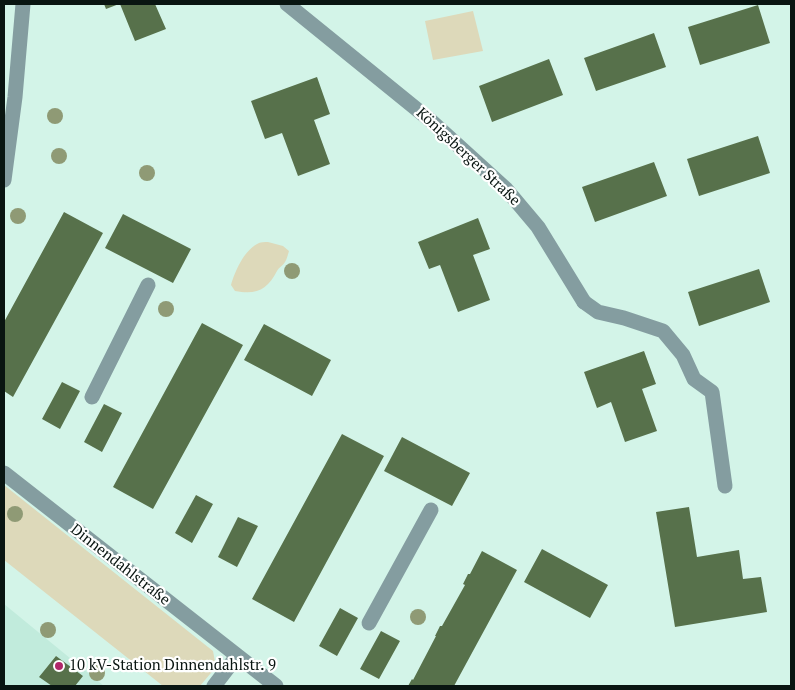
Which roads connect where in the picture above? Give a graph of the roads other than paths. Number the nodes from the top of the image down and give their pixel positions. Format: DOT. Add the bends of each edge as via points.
graph roads {
  1 [pos="23,4"];
  2 [pos="288,4"];
  3 [pos="4,180"];
  4 [pos="148,285"];
  5 [pos="92,397"];
  6 [pos="4,473"];
  7 [pos="725,486"];
  8 [pos="431,510"];
  9 [pos="369,623"];
  10 [pos="237,656"];
  11 [pos="214,686"];
  12 [pos="276,686"];
  1 -- 3 [label="street"];
  2 -- 7 [label="street, Königsberger Straße" via="430,120 506,189 538,227 584,302 598,312 663,331 683,355 694,379 712,392"];
  4 -- 5 [label="street"];
  6 -- 10 [label="street, Dinnendahlstraße"];
  8 -- 9 [label="street"];
  10 -- 11 [label="street"];
  10 -- 12 [label="street, Dinnendahlstraße"];
}
